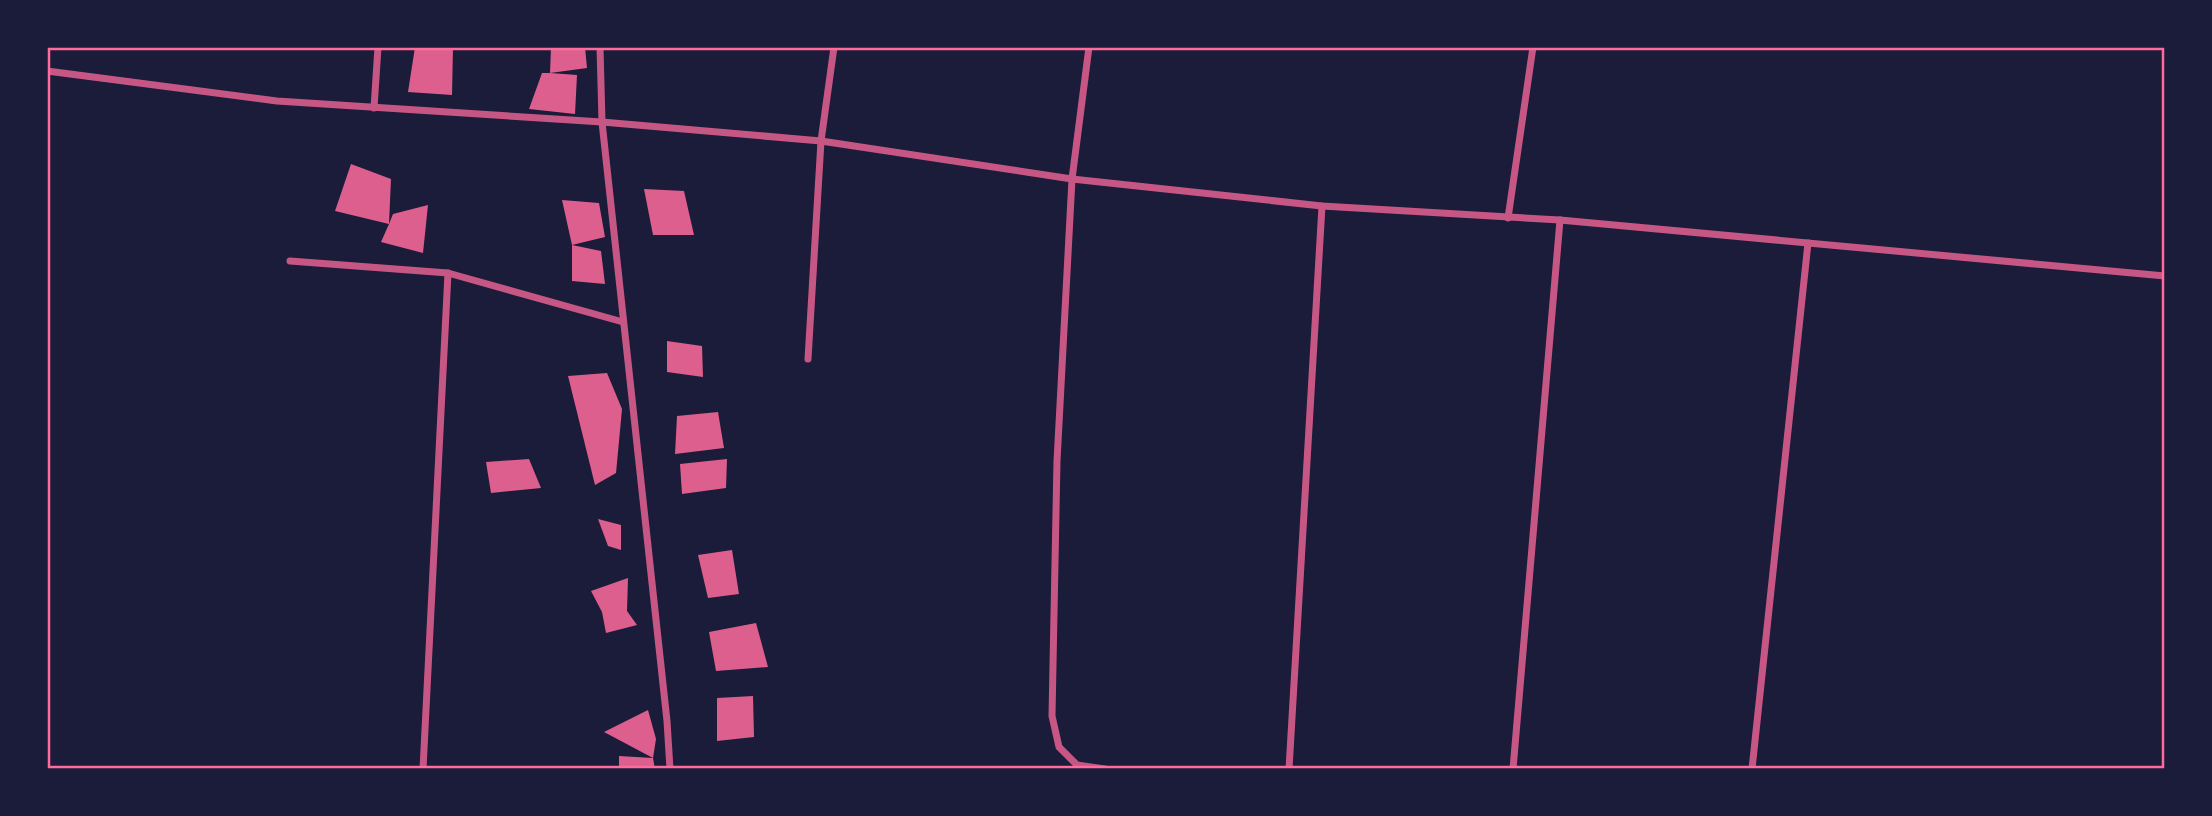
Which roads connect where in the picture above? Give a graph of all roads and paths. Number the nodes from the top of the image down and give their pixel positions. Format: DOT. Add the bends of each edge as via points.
graph roads {
  1 [pos="378,47"];
  2 [pos="600,47"];
  3 [pos="834,47"];
  4 [pos="1089,47"];
  5 [pos="1533,47"];
  6 [pos="47,71"];
  7 [pos="374,108"];
  8 [pos="601,122"];
  9 [pos="821,141"];
  10 [pos="1072,180"];
  11 [pos="1322,206"];
  12 [pos="1508,219"];
  13 [pos="1560,220"];
  14 [pos="1808,243"];
  15 [pos="290,261"];
  16 [pos="448,273"];
  17 [pos="2165,276"];
  18 [pos="624,322"];
  19 [pos="808,359"];
  20 [pos="423,769"];
  21 [pos="670,769"];
  22 [pos="1105,769"];
  23 [pos="1289,769"];
  24 [pos="1513,769"];
  25 [pos="1752,769"];
  1 -- 7 [label="street"];
  2 -- 8 [label="street"];
  3 -- 9 [label="street"];
  4 -- 10 [label="street"];
  5 -- 12 [label="street"];
  6 -- 7 [label="street" via="277,101"];
  7 -- 8 [label="street"];
  8 -- 9 [label="street"];
  8 -- 18 [label="street"];
  9 -- 10 [label="street"];
  9 -- 19 [label="street"];
  10 -- 11 [label="street"];
  10 -- 22 [label="street" via="1057,461 1052,716 1059,747 1077,765"];
  11 -- 12 [label="street"];
  11 -- 23 [label="street"];
  12 -- 13 [label="street"];
  13 -- 14 [label="street"];
  13 -- 24 [label="street"];
  14 -- 17 [label="street"];
  14 -- 25 [label="street"];
  15 -- 16 [label="street"];
  16 -- 18 [label="street"];
  16 -- 20 [label="street"];
  18 -- 21 [label="street"];
}
